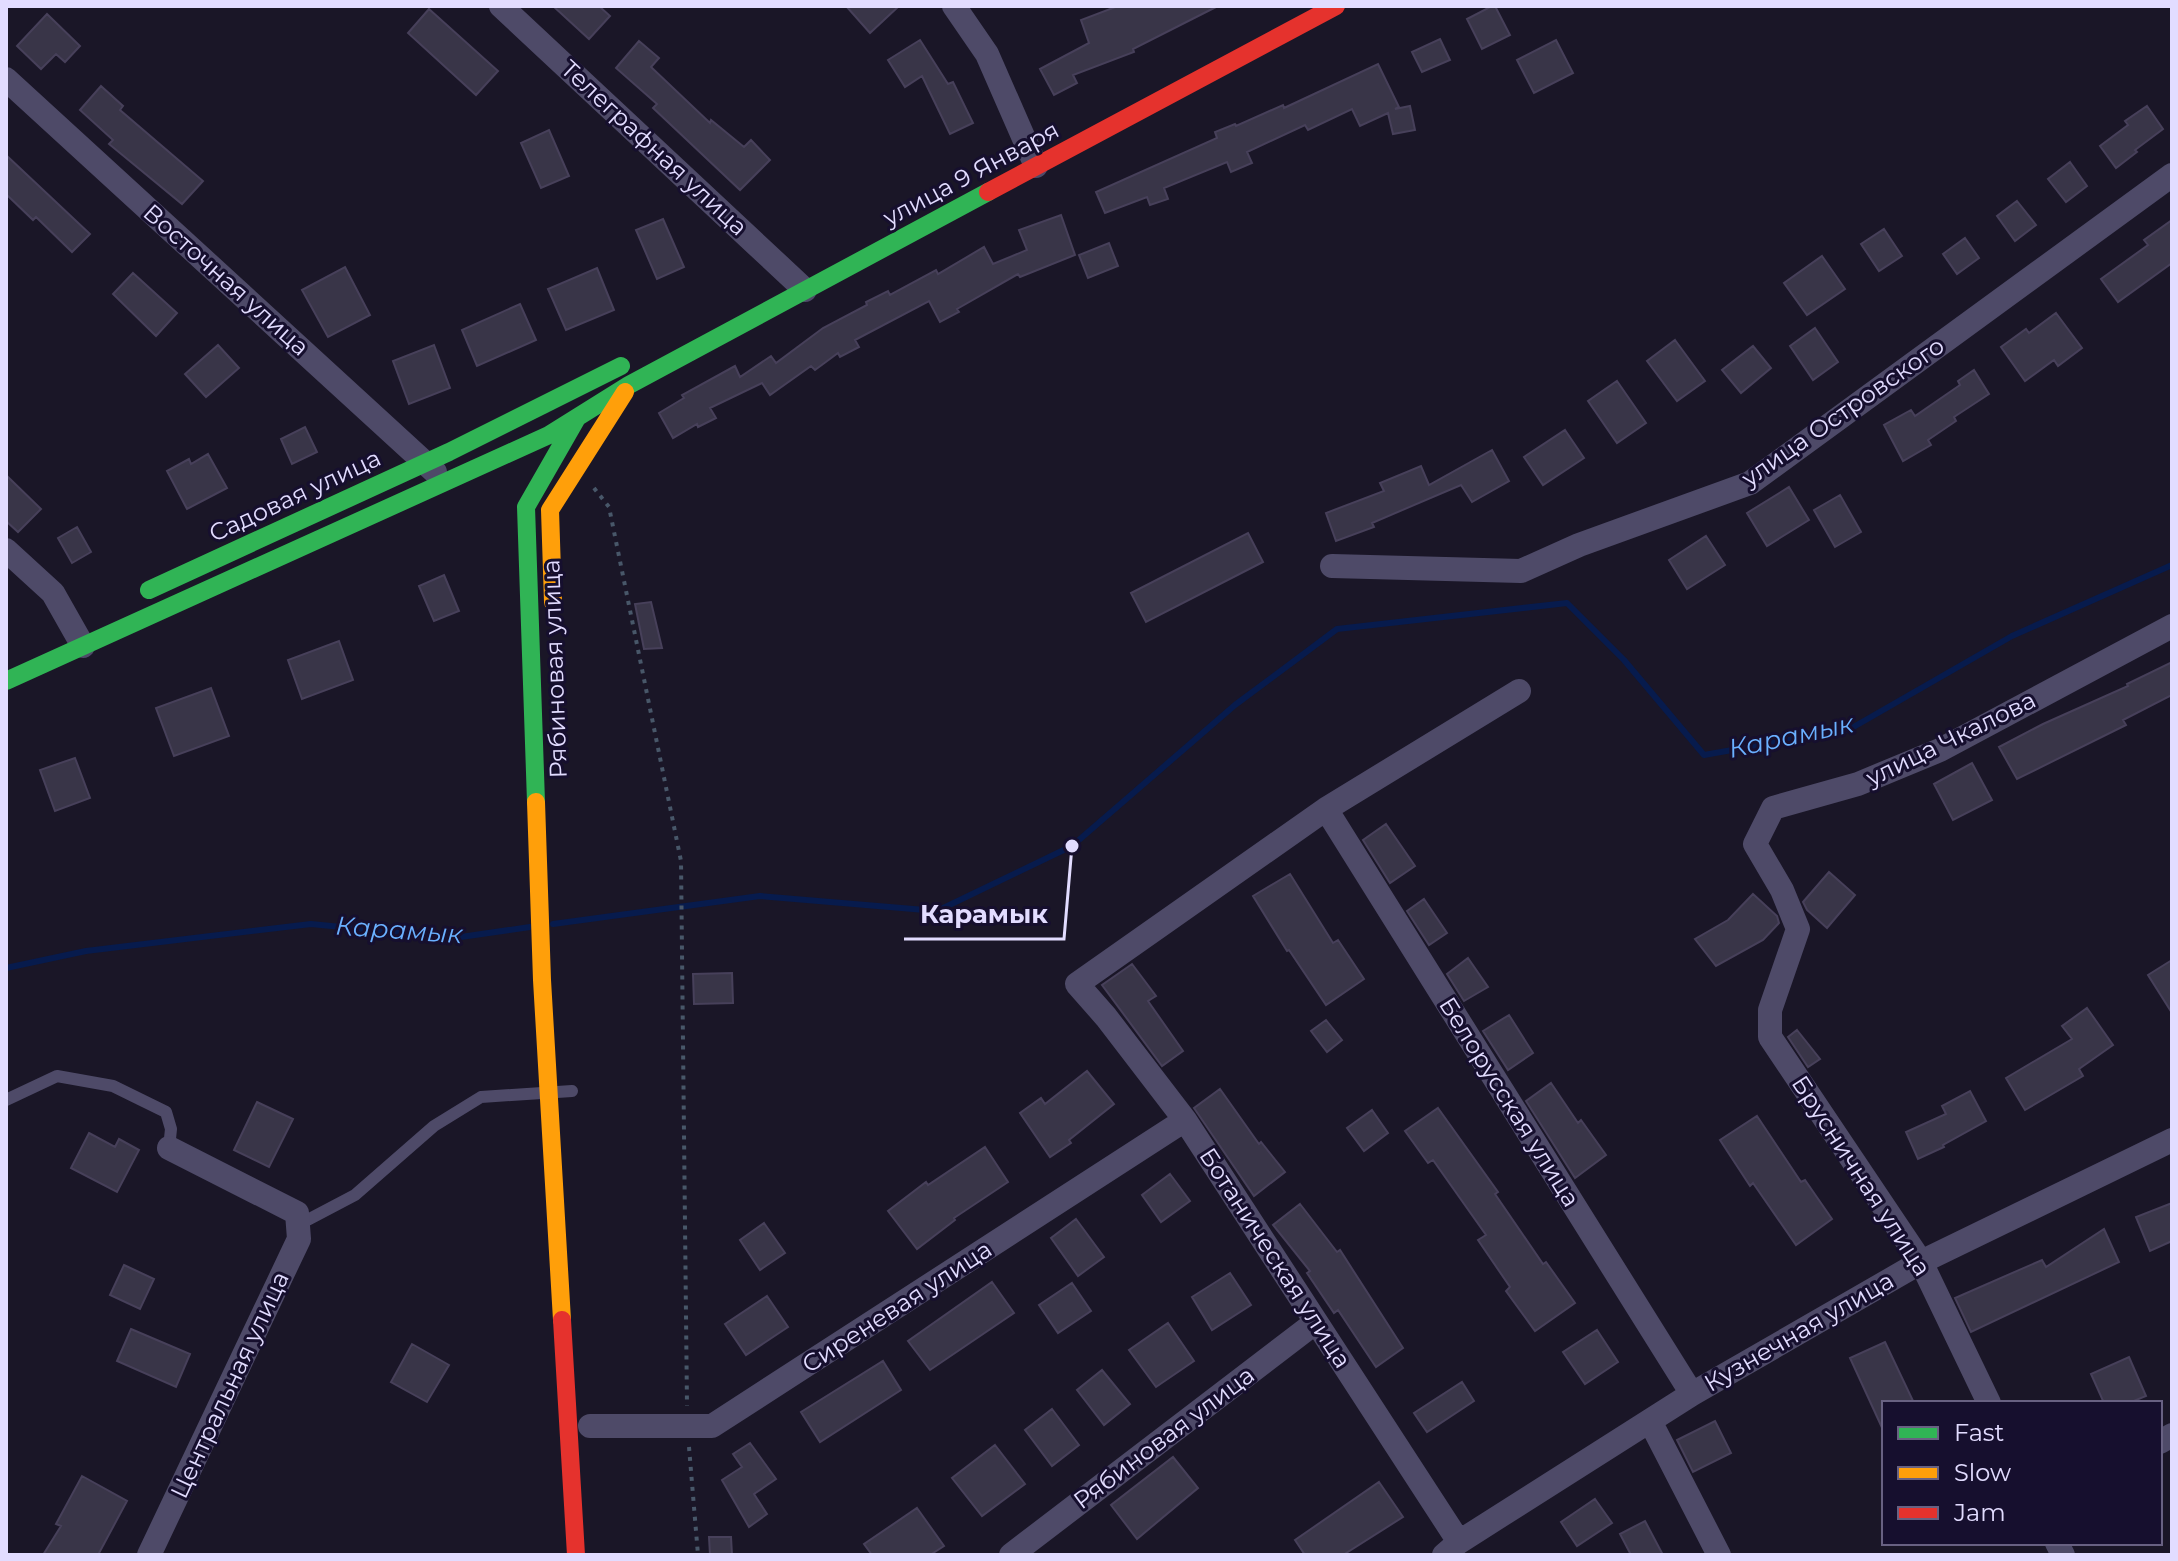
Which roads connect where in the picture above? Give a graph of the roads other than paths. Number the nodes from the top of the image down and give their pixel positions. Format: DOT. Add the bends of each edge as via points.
graph roads {
  1 [pos="501,6"];
  2 [pos="954,6"];
  3 [pos="1336,6"];
  4 [pos="6,79"];
  5 [pos="1030,152"];
  6 [pos="2172,175"];
  7 [pos="794,280"];
  8 [pos="642,355"];
  9 [pos="602,376"];
  10 [pos="629,385"];
  11 [pos="578,416"];
  12 [pos="425,463"];
  13 [pos="445,481"];
  14 [pos="6,550"];
  15 [pos="1332,566"];
  16 [pos="127,600"];
  17 [pos="553,621"];
  18 [pos="2172,626"];
  19 [pos="75,631"];
  20 [pos="6,681"];
  21 [pos="1519,691"];
  22 [pos="1326,809"];
  23 [pos="1770,1037"];
  24 [pos="572,1092"];
  25 [pos="549,1094"];
  26 [pos="6,1100"];
  27 [pos="1185,1120"];
  28 [pos="2172,1140"];
  29 [pos="169,1148"];
  30 [pos="298,1219"];
  31 [pos="1921,1262"];
  32 [pos="1316,1322"];
  33 [pos="1692,1394"];
  34 [pos="1988,1401"];
  35 [pos="1650,1421"];
  36 [pos="590,1425"];
  37 [pos="1451,1548"];
  38 [pos="149,1555"];
  39 [pos="576,1555"];
  40 [pos="1011,1555"];
  41 [pos="1719,1555"];
  1 -- 7 [label="street, Телеграфная улица"];
  2 -- 5 [label="street" via="987,54"];
  3 -- 5 [label="main road, улица 9 Января"];
  4 -- 12 [label="street, Восточная улица"];
  5 -- 7 [label="main road, улица 9 Января"];
  6 -- 15 [label="street, улица Островского" via="1750,483 1521,571"];
  7 -- 10 [label="main road, улица 9 Января"];
  8 -- 9 [label="main road"];
  9 -- 11 [label="main road"];
  9 -- 12 [label="main road, Садовая улица"];
  10 -- 11 [label="main road, улица 9 Января"];
  10 -- 17 [label="main road, Рябиновая улица" via="550,510"];
  11 -- 13 [label="main road, Садовая улица" via="549,435"];
  11 -- 25 [label="main road" via="526,507"];
  12 -- 13 [label="street, Восточная улица"];
  12 -- 16 [label="main road, Садовая улица"];
  13 -- 19 [label="main road, Садовая улица"];
  14 -- 19 [label="street" via="53,593"];
  18 -- 23 [label="street, улица Чкалова" via="1940,750 1858,784 1773,808 1755,844 1798,929 1770,1010"];
  19 -- 20 [label="main road, Садовая улица"];
  21 -- 22 [label="street"];
  22 -- 27 [label="street, Ботаническая улица" via="1077,984"];
  22 -- 33 [label="street, Белорусская улица"];
  23 -- 31 [label="street, Брусничная улица"];
  24 -- 25 [label="lane"];
  25 -- 30 [label="lane" via="481,1097 434,1126 355,1195"];
  25 -- 39 [label="main road"];
  26 -- 29 [label="lane" via="57,1076 113,1086 166,1112"];
  27 -- 32 [label="street, Ботаническая улица"];
  27 -- 36 [label="street, Сиреневая улица" via="712,1426"];
  28 -- 31 [label="street, Кузнечная улица"];
  29 -- 30 [label="street"];
  30 -- 38 [label="street, Центральная улица" via="299,1239"];
  31 -- 33 [label="street, Кузнечная улица"];
  31 -- 34 [label="street, Брусничная улица"];
  32 -- 37 [label="street, Ботаническая улица"];
  32 -- 40 [label="street, Рябиновая улица"];
  33 -- 35 [label="street, Кузнечная улица"];
  35 -- 37 [label="street, Кузнечная улица"];
  35 -- 41 [label="street"];
}
